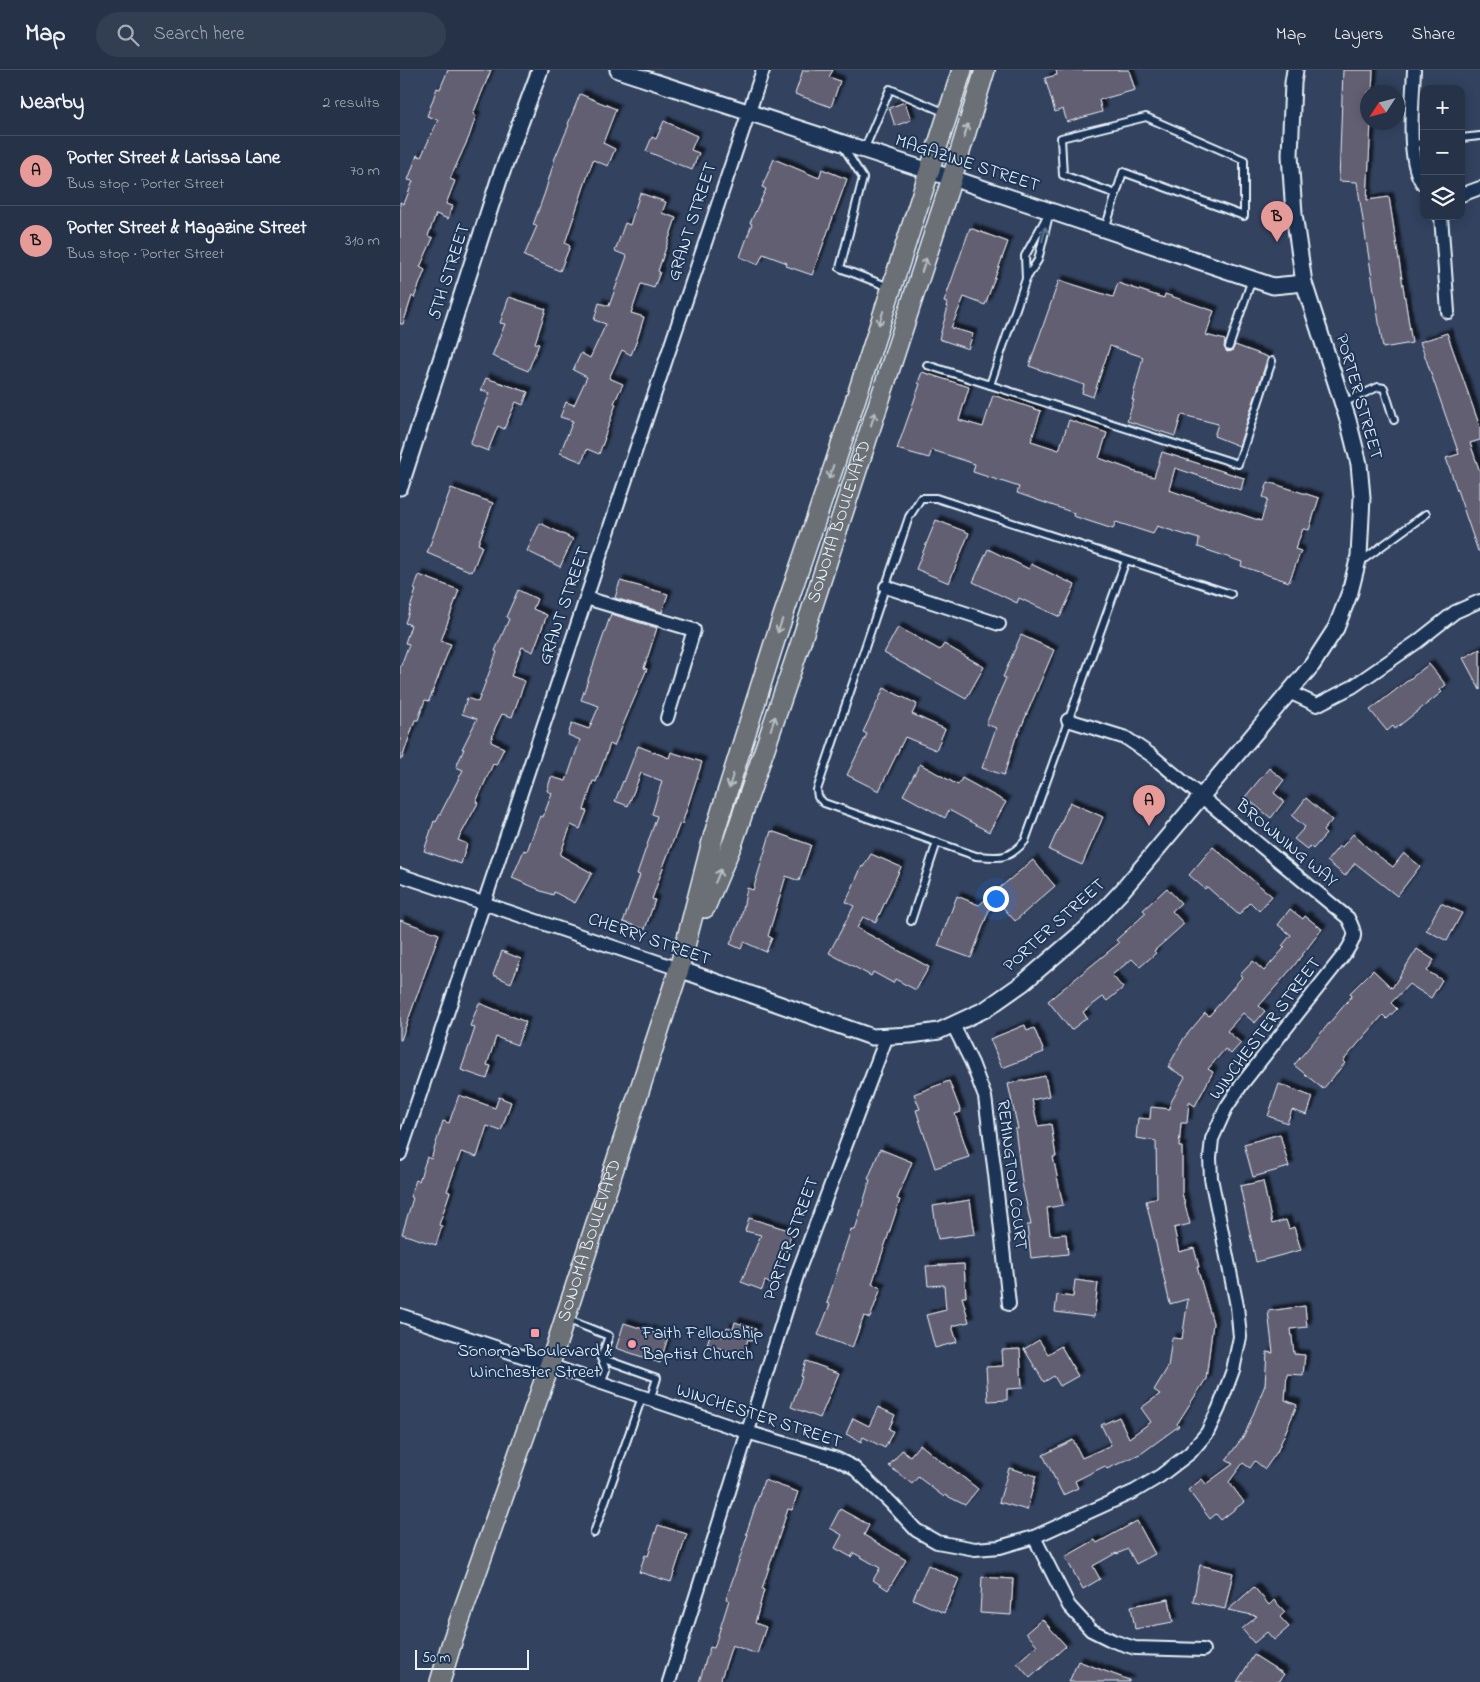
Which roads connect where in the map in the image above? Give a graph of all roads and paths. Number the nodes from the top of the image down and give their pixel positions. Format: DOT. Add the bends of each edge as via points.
graph roads {
  1 [pos="540,70"];
  2 [pos="618,70"];
  3 [pos="762,70"];
  4 [pos="962,70"];
  5 [pos="985,70"];
  6 [pos="1295,70"];
  7 [pos="1414,70"];
  8 [pos="748,112"];
  9 [pos="948,114"];
  10 [pos="1480,136"];
  11 [pos="1465,138"];
  12 [pos="840,142"];
  13 [pos="1418,144"];
  14 [pos="864,150"];
  15 [pos="929,171"];
  16 [pos="952,178"];
  17 [pos="1420,181"];
  18 [pos="1480,188"];
  19 [pos="1116,194"];
  20 [pos="1465,194"];
  21 [pos="1050,211"];
  22 [pos="1440,220"];
  23 [pos="1105,230"];
  24 [pos="1026,279"];
  25 [pos="1252,280"];
  26 [pos="1304,283"];
  27 [pos="891,288"];
  28 [pos="1448,312"];
  29 [pos="1229,347"];
  30 [pos="1272,361"];
  31 [pos="927,364"];
  32 [pos="990,386"];
  33 [pos="1343,403"];
  34 [pos="1394,420"];
  35 [pos="400,487"];
  36 [pos="1426,514"];
  37 [pos="1126,560"];
  38 [pos="1357,564"];
  39 [pos="886,587"];
  40 [pos="1231,594"];
  41 [pos="586,598"];
  42 [pos="1480,601"];
  43 [pos="999,624"];
  44 [pos="1289,692"];
  45 [pos="667,718"];
  46 [pos="1068,720"];
  47 [pos="1202,797"];
  48 [pos="937,842"];
  49 [pos="400,875"];
  50 [pos="484,903"];
  51 [pos="1348,918"];
  52 [pos="911,921"];
  53 [pos="679,969"];
  54 [pos="953,1025"];
  55 [pos="887,1036"];
  56 [pos="400,1154"];
  57 [pos="1009,1304"];
  58 [pos="400,1316"];
  59 [pos="565,1319"];
  60 [pos="601,1358"];
  61 [pos="549,1366"];
  62 [pos="601,1383"];
  63 [pos="646,1398"];
  64 [pos="747,1432"];
  65 [pos="594,1534"];
  66 [pos="1034,1537"];
  67 [pos="1203,1650"];
  68 [pos="440,1682"];
  69 [pos="668,1682"];
  1 -- 35 [label="street, 5TH STREET" via="499,180"];
  2 -- 8 [label="street, MAGAZINE STREET"];
  3 -- 8 [label="street, GRANT STREET"];
  4 -- 9 [label="main road, SONOMA BOULEVARD"];
  16 -- 5 [label="main road, SONOMA BOULEVARD, one-way"];
  6 -- 26 [label="street, PORTER STREET" via="1290,155"];
  7 -- 13 [label="street"];
  8 -- 12 [label="street, MAGAZINE STREET"];
  8 -- 41 [label="street, GRANT STREET"];
  9 -- 14 [label="lane" via="890,89"];
  9 -- 15 [label="main road, SONOMA BOULEVARD"];
  10 -- 11 [label="lane"];
  12 -- 14 [label="street, MAGAZINE STREET"];
  12 -- 27 [label="lane" via="863,178 840,268"];
  13 -- 17 [label="street"];
  14 -- 15 [label="street, MAGAZINE STREET"];
  15 -- 16 [label="street, MAGAZINE STREET"];
  15 -- 27 [label="main road, SONOMA BOULEVARD"];
  16 -- 21 [label="street, MAGAZINE STREET"];
  53 -- 16 [label="main road, SONOMA BOULEVARD, one-way" via="733,842"];
  18 -- 20 [label="street"];
  19 -- 19 [label="lane" via="1124,172 1244,216 1244,160 1146,117 1061,138 1063,174"];
  19 -- 23 [label="lane"];
  21 -- 23 [label="street, MAGAZINE STREET"];
  24 -- 21 [label="lane, one-way" via="1038,260"];
  21 -- 24 [label="lane" via="1025,256"];
  22 -- 28 [label="street"];
  23 -- 25 [label="street, MAGAZINE STREET"];
  24 -- 32 [label="lane"];
  25 -- 26 [label="street, MAGAZINE STREET" via="1273,286"];
  25 -- 29 [label="lane"];
  26 -- 33 [label="street, PORTER STREET"];
  27 -- 53 [label="main road, SONOMA BOULEVARD, one-way" via="717,825"];
  30 -- 32 [label="lane" via="1238,464"];
  31 -- 32 [label="lane"];
  33 -- 34 [label="lane" via="1378,387 1384,388"];
  33 -- 38 [label="street, PORTER STREET" via="1359,464 1362,497"];
  36 -- 38 [label="lane"];
  37 -- 39 [label="lane" via="936,498 921,498 909,517"];
  37 -- 40 [label="lane"];
  37 -- 46 [label="lane"];
  38 -- 44 [label="street, PORTER STREET" via="1336,628 1312,666"];
  39 -- 43 [label="street"];
  39 -- 48 [label="lane" via="817,790 818,797 824,803"];
  41 -- 45 [label="street" via="694,630"];
  41 -- 50 [label="street, GRANT STREET"];
  42 -- 44 [label="street" via="1455,612 1352,687 1318,704"];
  44 -- 47 [label="street, PORTER STREET"];
  46 -- 47 [label="street, BROWNING WAY" via="1126,738"];
  46 -- 48 [label="lane" via="1025,840 1016,851 1000,858 976,856"];
  47 -- 51 [label="street, BROWNING WAY"];
  47 -- 54 [label="street, PORTER STREET" via="1087,928 1023,983 986,1009"];
  48 -- 52 [label="lane"];
  49 -- 50 [label="street, CHERRY STREET"];
  50 -- 53 [label="street, CHERRY STREET"];
  50 -- 56 [label="street, GRANT STREET"];
  51 -- 66 [label="street, WINCHESTER STREET" via="1355,931 1354,939 1242,1084 1226,1108 1212,1139 1211,1178 1237,1306 1240,1337 1233,1370 1207,1433 1190,1453 1144,1486"];
  53 -- 55 [label="street, CHERRY STREET" via="872,1037"];
  53 -- 59 [label="main road, SONOMA BOULEVARD"];
  54 -- 55 [label="street, PORTER STREET" via="939,1031"];
  54 -- 57 [label="street, REMINGTON COURT" via="985,1097"];
  55 -- 64 [label="street, PORTER STREET" via="799,1269"];
  58 -- 61 [label="street, WINCHESTER STREET"];
  59 -- 60 [label="lane" via="609,1336"];
  59 -- 61 [label="main road, SONOMA BOULEVARD"];
  60 -- 62 [label="lane" via="606,1370"];
  60 -- 63 [label="lane" via="657,1378"];
  61 -- 62 [label="street, WINCHESTER STREET"];
  61 -- 68 [label="main road, SONOMA BOULEVARD"];
  62 -- 63 [label="street, WINCHESTER STREET"];
  63 -- 64 [label="street, WINCHESTER STREET"];
  63 -- 65 [label="lane"];
  64 -- 66 [label="street, WINCHESTER STREET" via="837,1459 853,1467 916,1530 936,1542 975,1549 1000,1547"];
  64 -- 69 [label="street, PORTER STREET"];
  66 -- 67 [label="street" via="1068,1606 1091,1630 1135,1648"];
}
